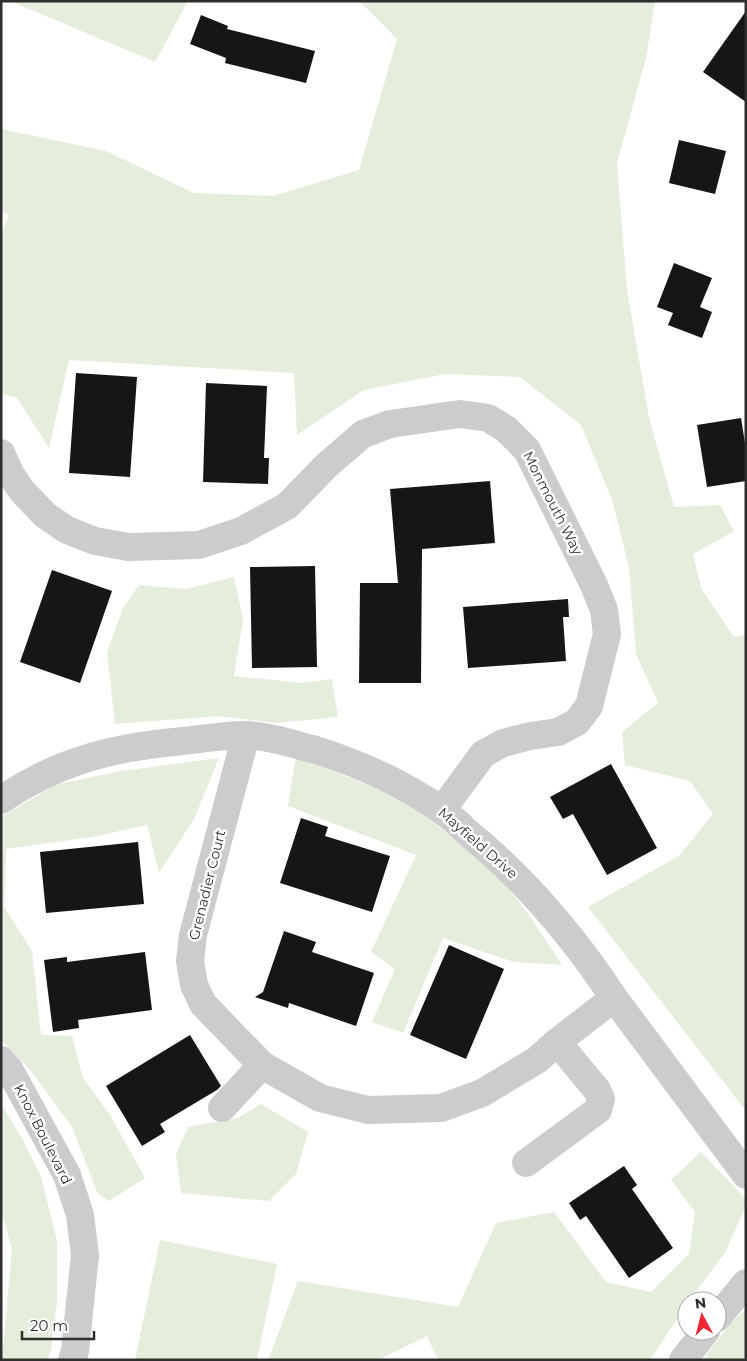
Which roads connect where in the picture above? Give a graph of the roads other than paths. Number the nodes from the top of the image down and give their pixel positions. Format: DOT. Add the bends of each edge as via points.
graph roads {
  1 [pos="1,453"];
  2 [pos="246,735"];
  3 [pos="1,800"];
  4 [pos="442,810"];
  5 [pos="614,998"];
  6 [pos="557,1042"];
  7 [pos="1,1060"];
  8 [pos="262,1065"];
  9 [pos="222,1108"];
  10 [pos="526,1164"];
  11 [pos="746,1175"];
  12 [pos="746,1283"];
  13 [pos="727,1306"];
  14 [pos="698,1341"];
  15 [pos="72,1360"];
  16 [pos="683,1360"];
  1 -- 4 [label="street, Monmouth Way" via="22,491 45,515 67,530 94,542 128,548 198,545 241,531 287,506 363,434 390,424 460,414 488,418 506,429 527,450 590,576 604,610 607,634 589,706 577,722 558,732 503,743 483,754"];
  2 -- 3 [label="street, Mayfield Drive" via="140,746 78,760 22,786"];
  2 -- 4 [label="street, Mayfield Drive" via="285,741 343,758 388,778"];
  2 -- 8 [label="street, Grenadier Court" via="192,934 190,961 194,985 203,1004"];
  4 -- 5 [label="street, Mayfield Drive" via="489,849 534,894"];
  5 -- 6 [label="street, Grenadier Court"];
  5 -- 11 [label="street, Mayfield Drive"];
  6 -- 8 [label="street, Grenadier Court" via="537,1060 482,1093 441,1108 368,1110 329,1101"];
  6 -- 10 [label="street" via="601,1099 598,1110"];
  7 -- 15 [label="street, Knox Boulevard" via="67,1175 80,1215 85,1255"];
  8 -- 9 [label="street"];
  12 -- 13 [label="street"];
  14 -- 16 [label="street"];
}
